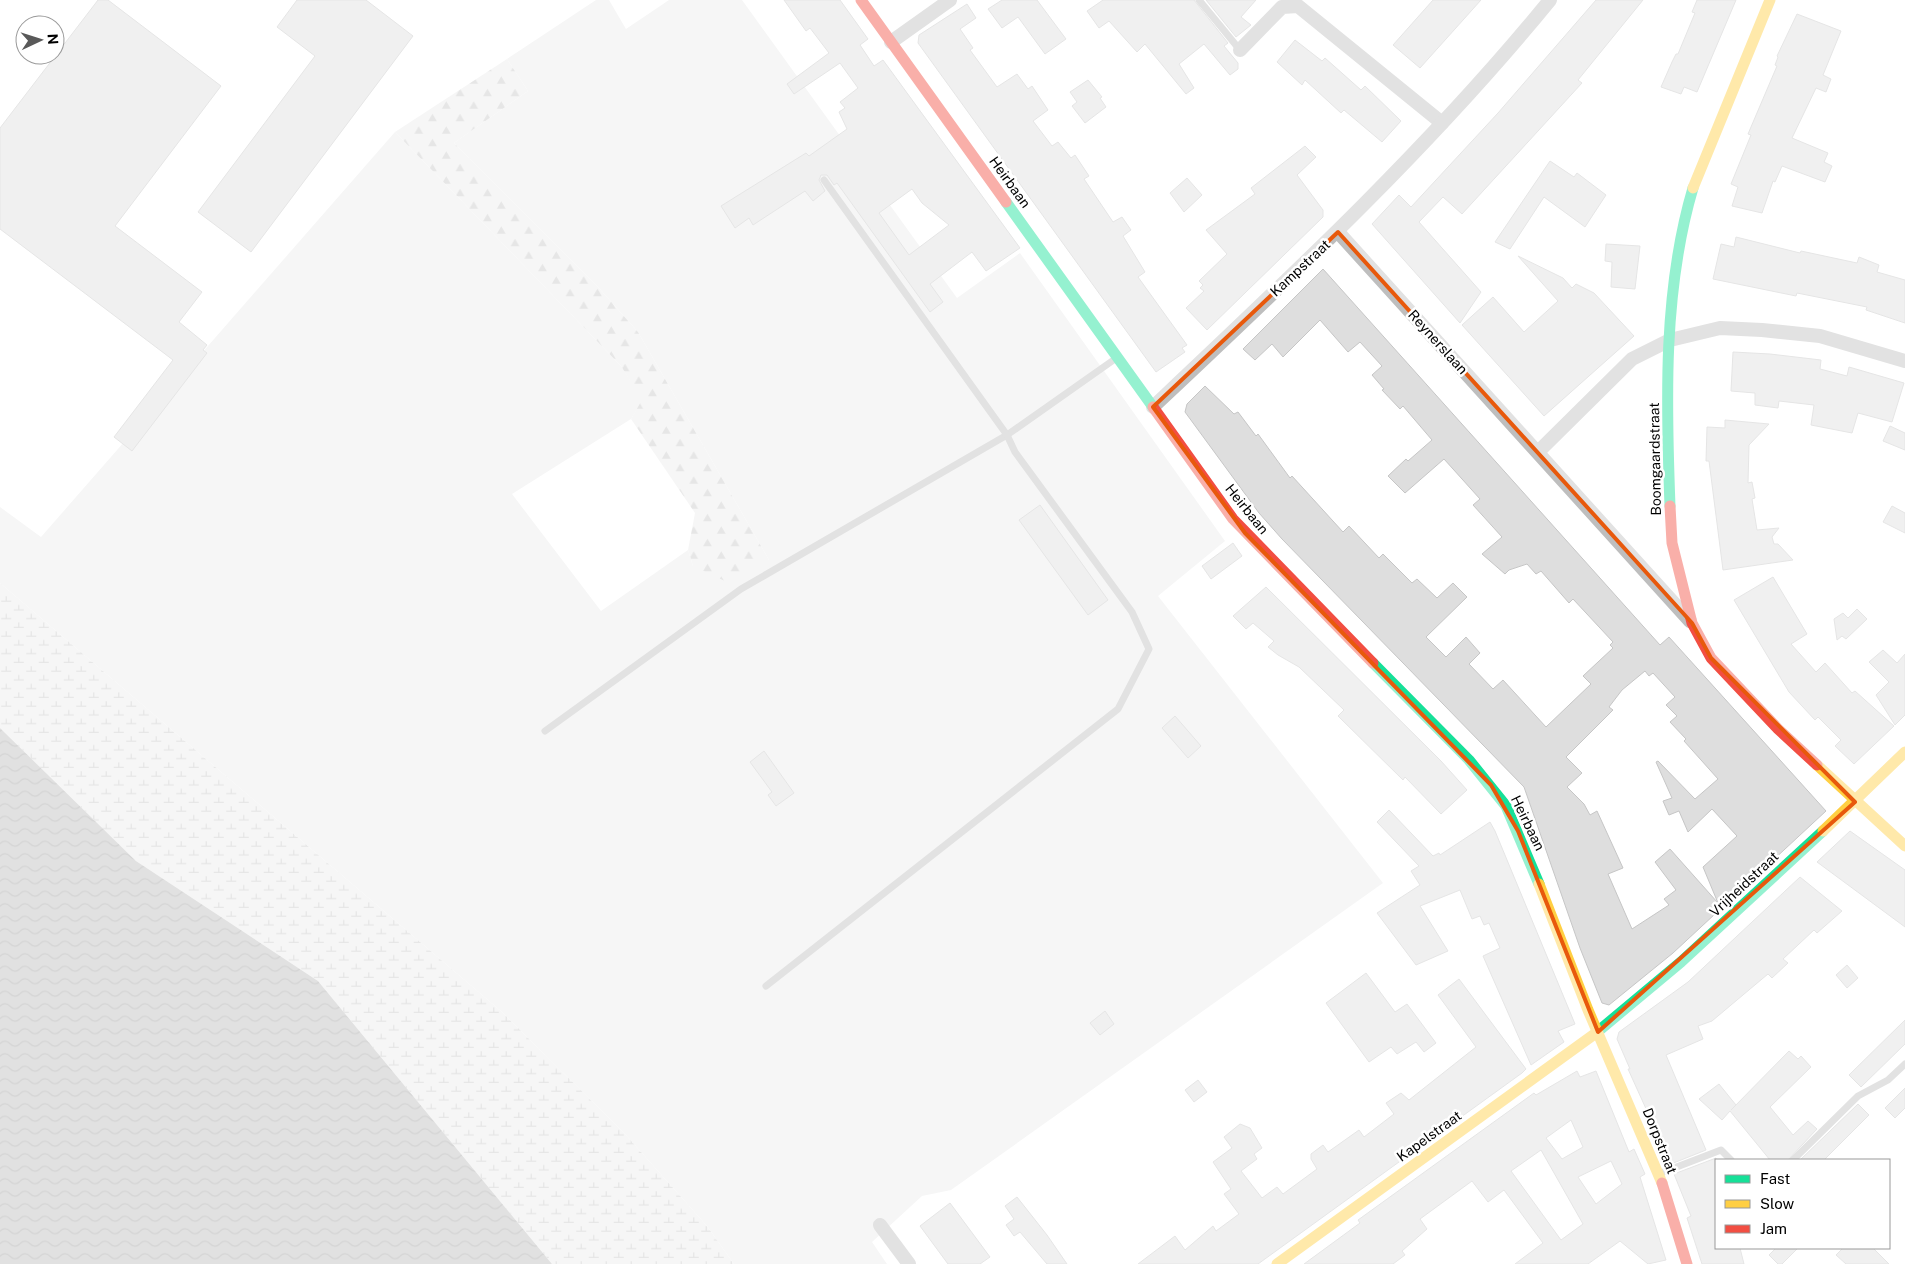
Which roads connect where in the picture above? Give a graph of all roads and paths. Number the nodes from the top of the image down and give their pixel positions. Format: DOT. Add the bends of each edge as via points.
graph roads {
  1 [pos="861,0"];
  2 [pos="950,0"];
  3 [pos="1199,0"];
  4 [pos="1550,0"];
  5 [pos="1770,0"];
  6 [pos="1298,3"];
  7 [pos="891,42"];
  8 [pos="1240,50"];
  9 [pos="1442,123"];
  10 [pos="824,180"];
  11 [pos="1338,232"];
  12 [pos="1670,340"];
  13 [pos="1118,358"];
  14 [pos="1905,362"];
  15 [pos="1153,407"];
  16 [pos="1008,435"];
  17 [pos="1538,452"];
  18 [pos="1692,623"];
  19 [pos="545,731"];
  20 [pos="1905,752"];
  21 [pos="1855,802"];
  22 [pos="1905,846"];
  23 [pos="766,986"];
  24 [pos="1598,1032"];
  25 [pos="1905,1064"];
  26 [pos="1730,1159"];
  27 [pos="1794,1159"];
  28 [pos="1658,1174"];
  29 [pos="880,1225"];
  30 [pos="909,1264"];
  31 [pos="1277,1264"];
  32 [pos="1687,1264"];
  1 -- 7 [label="street, Heirbaan"];
  2 -- 7 [label="street"];
  3 -- 8 [label="lane"];
  4 -- 9 [label="street, Kampstraat"];
  5 -- 12 [label="street, Boomgaardstraat" via="1692,189 1675,271"];
  6 -- 8 [label="street" via="1282,7"];
  6 -- 9 [label="street"];
  7 -- 13 [label="street, Heirbaan"];
  9 -- 11 [label="street, Kampstraat"];
  10 -- 16 [label="lane"];
  11 -- 15 [label="street, Kampstraat"];
  11 -- 17 [label="street, Reynerslaan"];
  12 -- 14 [label="street" via="1720,328 1762,330 1820,336"];
  12 -- 17 [label="street" via="1632,359"];
  12 -- 18 [label="street, Boomgaardstraat" via="1668,453 1672,543"];
  13 -- 15 [label="street, Heirbaan"];
  13 -- 16 [label="lane"];
  15 -- 24 [label="street, Heirbaan" via="1245,533 1469,760 1506,806"];
  16 -- 19 [label="lane" via="741,589"];
  16 -- 23 [label="lane" via="1015,452 1132,612 1149,649 1118,710"];
  17 -- 18 [label="street, Reynerslaan"];
  18 -- 21 [label="street, Boomgaardstraat" via="1711,658 1778,729"];
  20 -- 21 [label="street, Vrijheidstraat"];
  21 -- 22 [label="street, Boomgaardstraat"];
  21 -- 24 [label="street, Vrijheidstraat" via="1681,962"];
  24 -- 28 [label="street, Dorpstraat"];
  24 -- 31 [label="street, Kapelstraat"];
  25 -- 27 [label="lane" via="1888,1080 1858,1096"];
  26 -- 28 [label="lane" via="1722,1150"];
  28 -- 32 [label="street, Dorpstraat" via="1681,1236"];
  29 -- 30 [label="street"];
}
